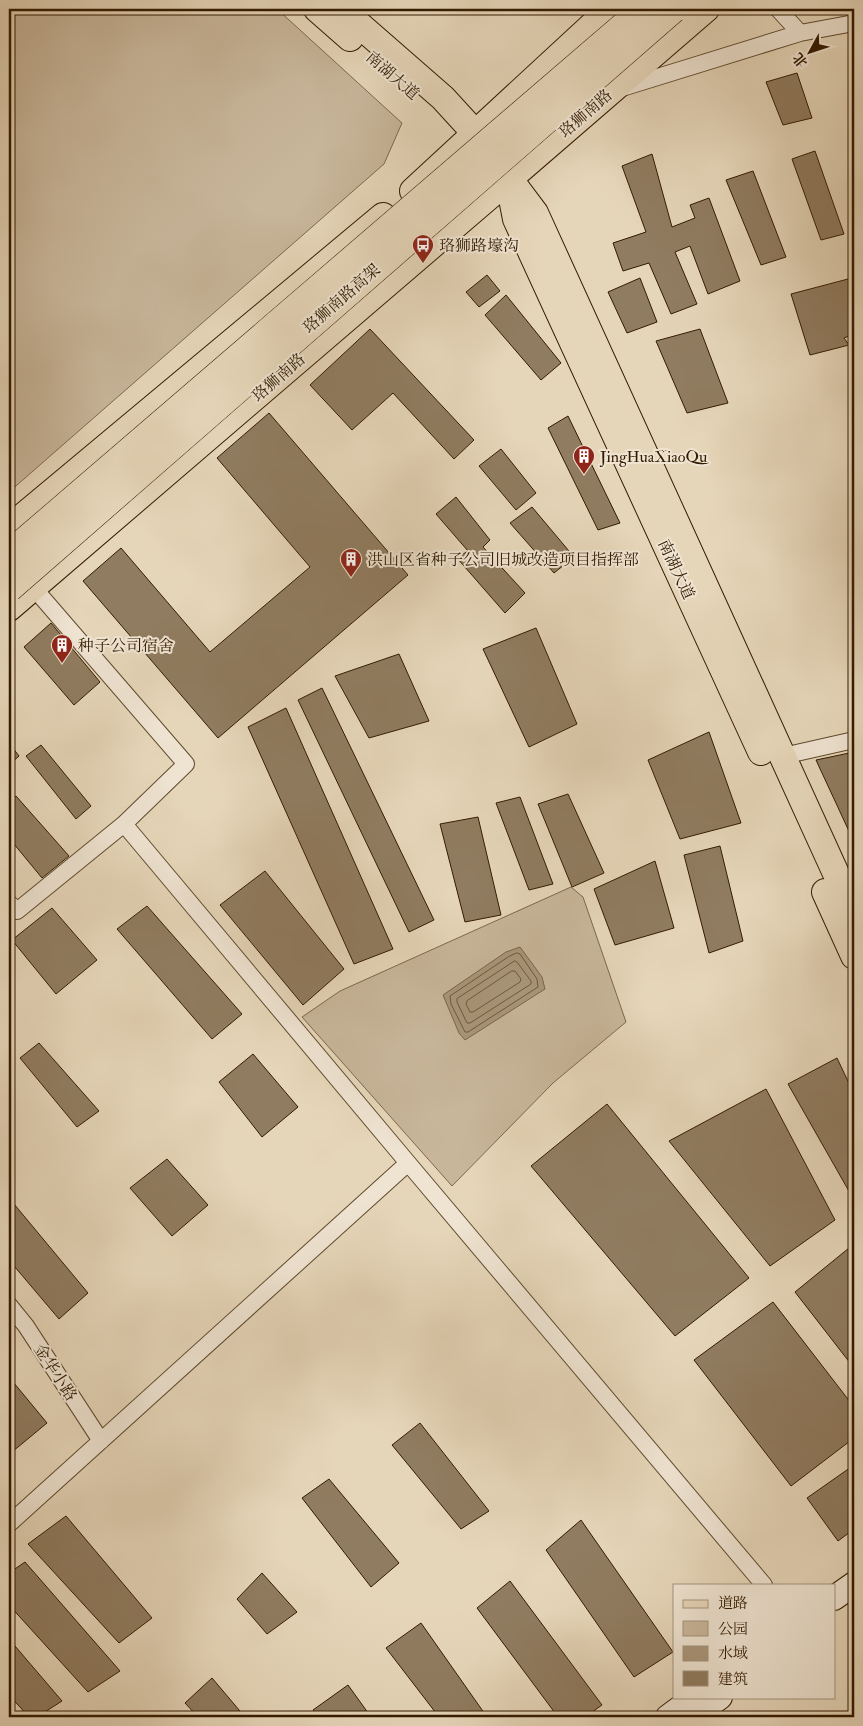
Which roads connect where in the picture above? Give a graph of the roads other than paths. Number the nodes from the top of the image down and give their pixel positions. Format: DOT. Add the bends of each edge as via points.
graph roads {
  1 [pos="317,9"];
  2 [pos="340,9"];
  3 [pos="610,9"];
  4 [pos="644,9"];
  5 [pos="673,9"];
  6 [pos="706,9"];
  7 [pos="778,9"];
  8 [pos="854,22"];
  9 [pos="800,33"];
  10 [pos="610,92"];
  11 [pos="447,123"];
  12 [pos="475,133"];
  13 [pos="551,143"];
  14 [pos="508,180"];
  15 [pos="423,183"];
  16 [pos="473,210"];
  17 [pos="525,216"];
  18 [pos="9,528"];
  19 [pos="9,555"];
  20 [pos="21,588"];
  21 [pos="9,608"];
  22 [pos="854,740"];
  23 [pos="782,756"];
  24 [pos="124,824"];
  25 [pos="9,902"];
  26 [pos="854,913"];
  27 [pos="854,956"];
  28 [pos="408,1163"];
  29 [pos="9,1305"];
  30 [pos="100,1441"];
  31 [pos="9,1524"];
  32 [pos="763,1584"];
  33 [pos="854,1584"];
  34 [pos="836,1597"];
  35 [pos="854,1602"];
  36 [pos="836,1615"];
  37 [pos="694,1698"];
  38 [pos="719,1698"];
  39 [pos="668,1717"];
  40 [pos="693,1717"];
  1 -- 11 [label="main road, 南湖大道"];
  2 -- 12 [label="main road, 南湖大道" via="443,98"];
  3 -- 12 [label="main road"];
  4 -- 19 [label="highway, 珞狮南路高架, bridge"];
  5 -- 20 [label="highway, 珞狮南路高架, bridge"];
  6 -- 10 [label="main road, 珞狮南路"];
  7 -- 9 [label="street"];
  8 -- 9 [label="street"];
  9 -- 10 [label="street"];
  10 -- 13 [label="main road, 珞狮南路"];
  11 -- 12 [label="main road, 南湖大道"];
  11 -- 15 [label="main road" via="444,149"];
  12 -- 14 [label="main road, 南湖大道"];
  12 -- 15 [label="main road"];
  13 -- 14 [label="main road, 珞狮南路"];
  13 -- 17 [label="main road" via="534,171"];
  14 -- 16 [label="main road, 珞狮南路"];
  14 -- 17 [label="main road, 南湖大道"];
  15 -- 18 [label="main road"];
  16 -- 17 [label="main road" via="488,202"];
  16 -- 20 [label="main road, 珞狮南路"];
  17 -- 23 [label="main road, 南湖大道"];
  17 -- 27 [label="main road, 南湖大道"];
  20 -- 21 [label="main road, 珞狮南路"];
  20 -- 24 [label="street" via="186,764"];
  22 -- 23 [label="street"];
  23 -- 26 [label="main road, 南湖大道"];
  24 -- 25 [label="street" via="17,911"];
  24 -- 28 [label="street"];
  28 -- 30 [label="street"];
  28 -- 32 [label="street"];
  29 -- 30 [label="street, 金华小路"];
  30 -- 31 [label="street"];
  33 -- 34 [label="main road"];
  35 -- 36 [label="main road"];
  37 -- 39 [label="main road"];
  38 -- 40 [label="main road"];
}
